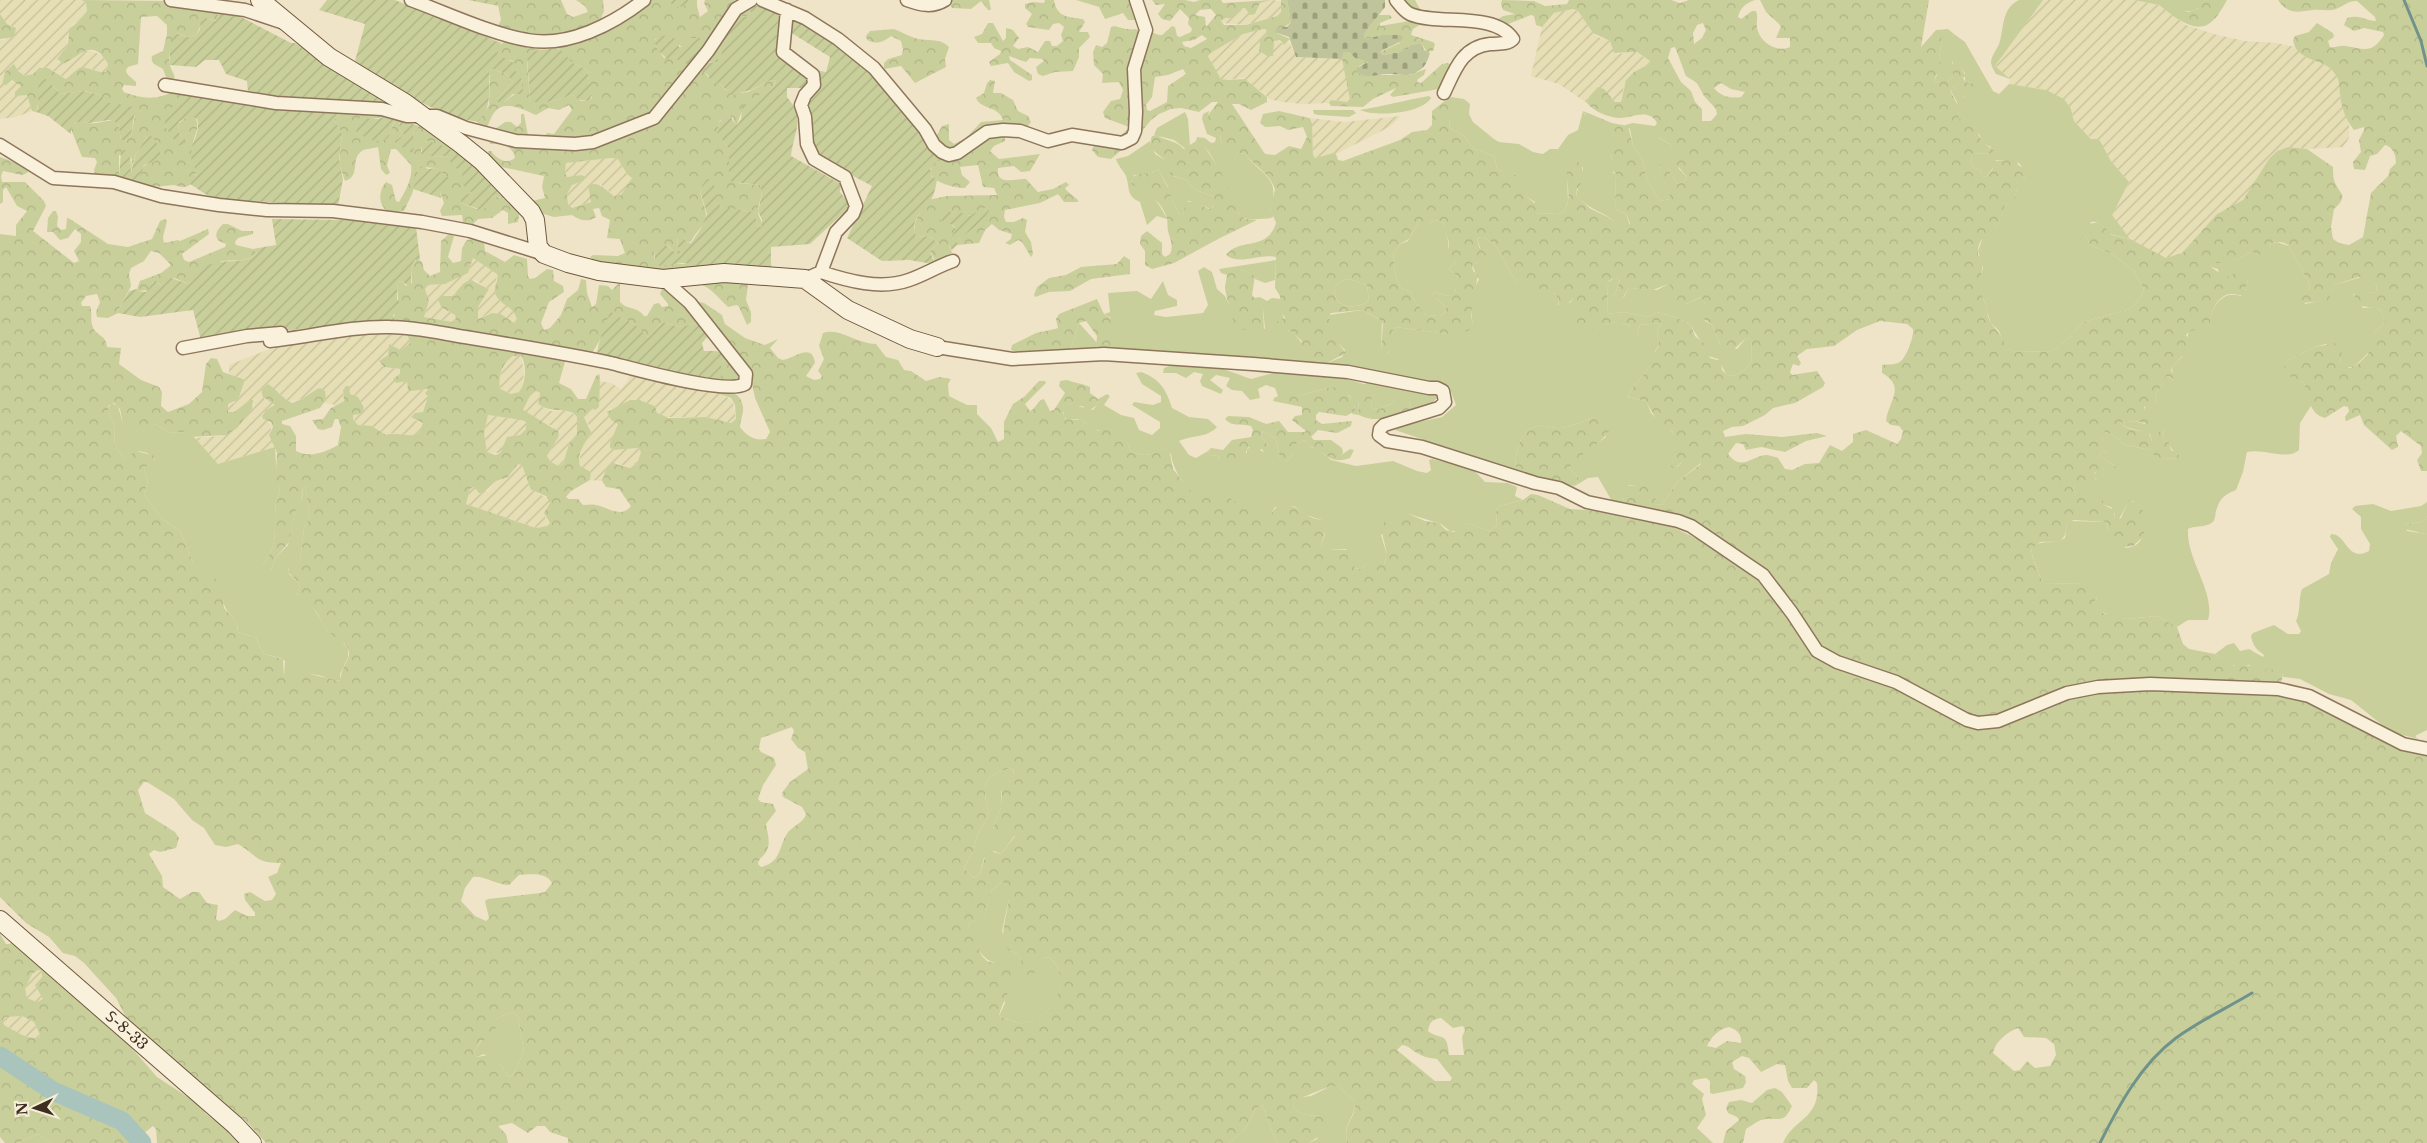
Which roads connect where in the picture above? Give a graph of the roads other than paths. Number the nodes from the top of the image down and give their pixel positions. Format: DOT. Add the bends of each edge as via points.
graph roads {
  1 [pos="171,0"];
  2 [pos="260,0"];
  3 [pos="411,0"];
  4 [pos="644,0"];
  5 [pos="751,0"];
  6 [pos="762,0"];
  7 [pos="907,0"];
  8 [pos="945,0"];
  9 [pos="1136,0"];
  10 [pos="1396,0"];
  11 [pos="787,10"];
  12 [pos="293,27"];
  13 [pos="165,85"];
  14 [pos="1444,93"];
  15 [pos="422,116"];
  16 [pos="0,146"];
  17 [pos="544,254"];
  18 [pos="953,262"];
  19 [pos="813,275"];
  20 [pos="663,279"];
  21 [pos="313,334"];
  22 [pos="270,342"];
  23 [pos="183,348"];
  24 [pos="937,348"];
  25 [pos="2427,749"];
  26 [pos="0,920"];
  27 [pos="252,1143"];
  1 -- 12 [label="street" via="245,10"];
  2 -- 12 [label="street"];
  3 -- 4 [label="street" via="502,33 548,42 589,32 615,21"];
  5 -- 15 [label="street" via="736,9 708,51 654,118 610,137 575,144 516,141 466,128 437,116"];
  6 -- 11 [label="street"];
  7 -- 8 [label="street" via="936,6"];
  9 -- 11 [label="street" via="1146,30 1134,69 1136,112 1132,138 1122,143 1072,136 1048,141 1020,131 1003,130 987,132 956,153 949,154 934,145 925,129 874,68 825,30"];
  10 -- 14 [label="street" via="1409,14 1478,21 1508,31 1513,39 1508,43 1468,50"];
  11 -- 19 [label="street" via="783,52 813,75 814,85 801,105 807,144 814,159 845,177 856,206 849,220 836,232"];
  12 -- 15 [label="street" via="329,57 406,102"];
  13 -- 15 [label="street" via="276,103 382,109 407,116"];
  15 -- 17 [label="street" via="482,161 521,199 536,220 538,247"];
  16 -- 17 [label="street" via="53,178 114,182 161,196 219,205 333,211 422,222 470,230"];
  17 -- 20 [label="street" via="599,271"];
  18 -- 19 [label="street" via="897,284"];
  19 -- 20 [label="street" via="724,273"];
  19 -- 24 [label="street" via="848,310"];
  20 -- 21 [label="street" via="690,303 746,374 745,384 736,387 653,375 569,355 408,328 361,327"];
  21 -- 22 [label="street"];
  21 -- 23 [label="street" via="247,336"];
  24 -- 25 [label="street" via="1012,359 1104,354 1253,364 1348,372 1437,388 1445,396 1445,402 1439,408 1384,425 1379,435 1387,441 1422,447 1535,484 1559,488 1587,502 1691,526 1763,576 1817,651 1837,662 1896,682 1953,714 1978,723 1998,722 2067,693 2098,686 2150,684 2278,689 2309,696 2403,744"];
  26 -- 27 [label="street, Տ-8-33 / Տ-8-33"];
}
